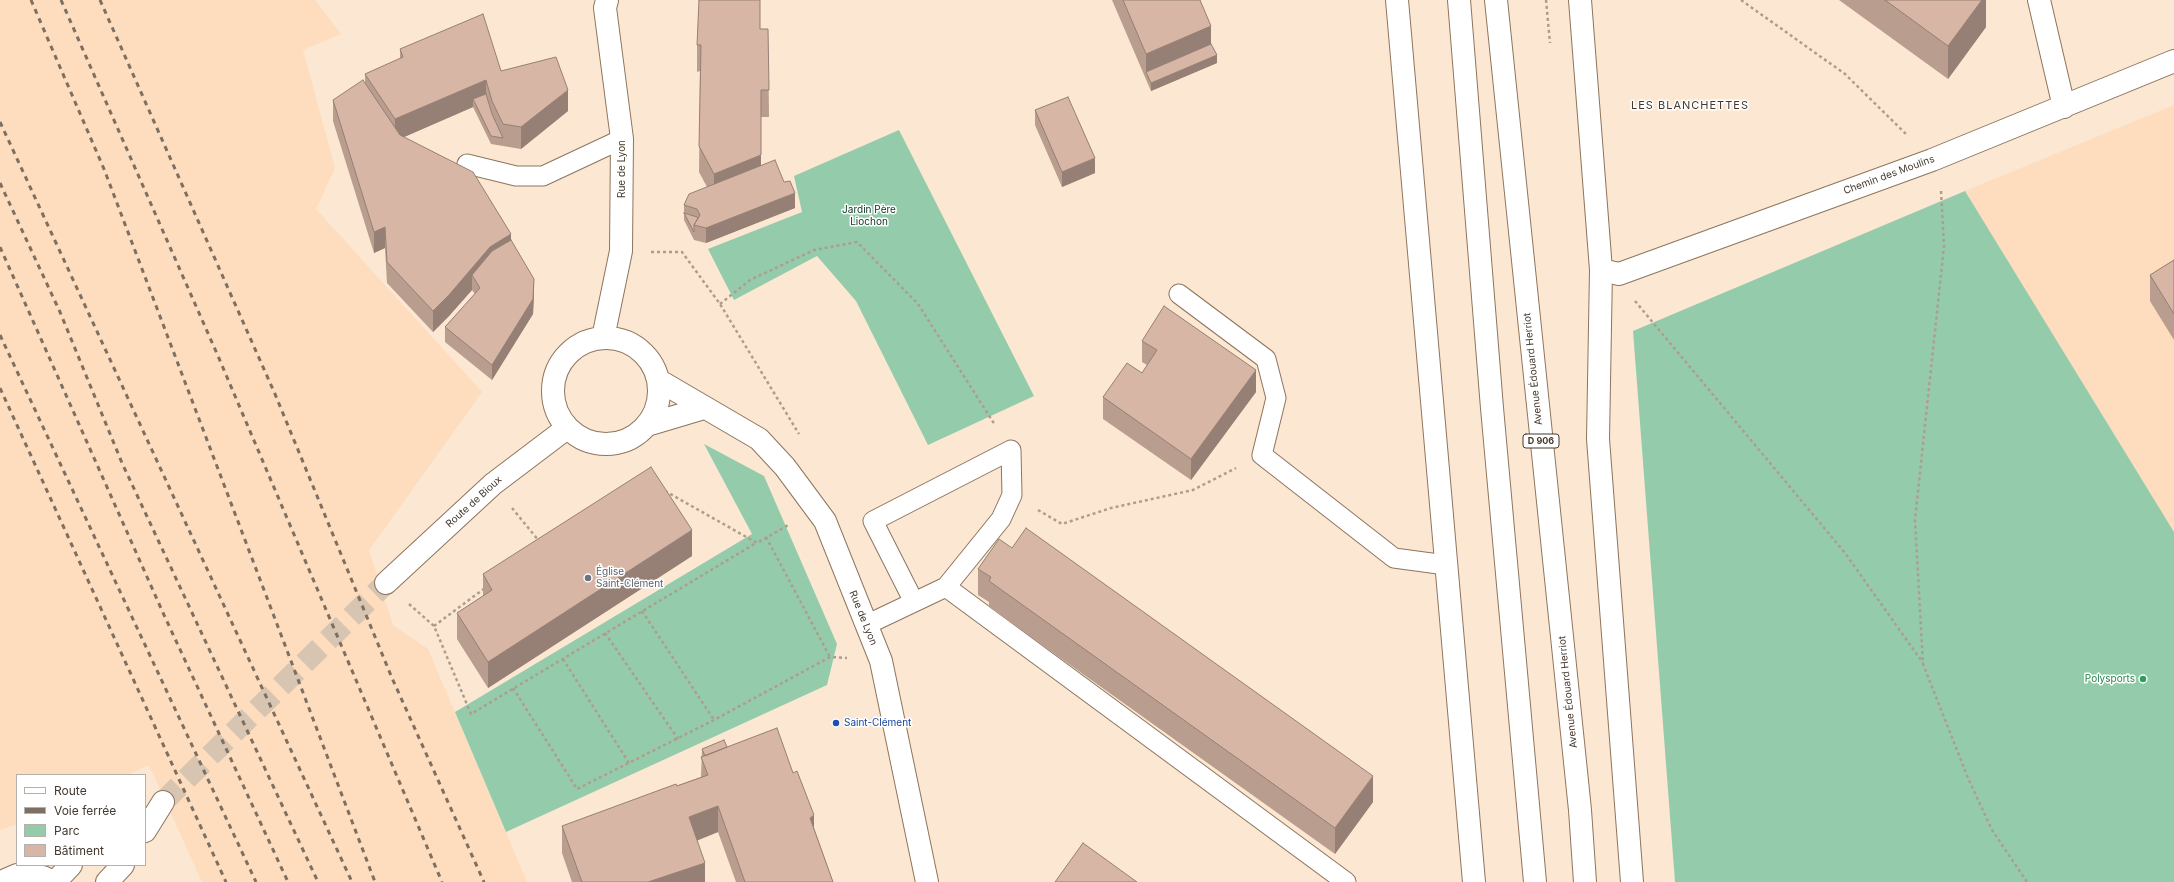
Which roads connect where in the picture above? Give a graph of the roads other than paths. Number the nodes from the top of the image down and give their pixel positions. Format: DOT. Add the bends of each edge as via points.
graph roads {
  1 [pos="1397,0"];
  2 [pos="1459,0"];
  3 [pos="1496,0"];
  4 [pos="1580,0"];
  5 [pos="2039,0"];
  6 [pos="603,3"];
  7 [pos="2174,61"];
  8 [pos="2064,107"];
  9 [pos="622,139"];
  10 [pos="467,164"];
  11 [pos="1610,272"];
  12 [pos="1179,294"];
  13 [pos="603,338"];
  14 [pos="658,380"];
  15 [pos="704,408"];
  16 [pos="647,425"];
  17 [pos="566,426"];
  18 [pos="1446,565"];
  19 [pos="386,583"];
  20 [pos="946,587"];
  21 [pos="914,602"];
  22 [pos="866,625"];
  23 [pos="146,813"];
  24 [pos="146,829"];
  25 [pos="70,866"];
  26 [pos="122,866"];
  27 [pos="1,882"];
  28 [pos="54,882"];
  29 [pos="107,882"];
  30 [pos="927,882"];
  31 [pos="1346,882"];
  32 [pos="1474,882"];
  33 [pos="1534,882"];
  34 [pos="1585,882"];
  35 [pos="1632,882"];
  1 -- 18 [label="main road"];
  2 -- 33 [label="main road" via="1491,400"];
  3 -- 34 [label="main road, Avenue Édouard Herriot / D 906" via="1580,810"];
  4 -- 11 [label="main road"];
  5 -- 8 [label="main road"];
  6 -- 9 [label="main road, Rue de Lyon"];
  7 -- 8 [label="main road, Chemin des Moulins"];
  8 -- 11 [label="main road, Chemin des Moulins" via="1932,160"];
  9 -- 10 [label="lane" via="543,176 516,176"];
  9 -- 13 [label="main road, Rue de Lyon" via="621,251"];
  11 -- 35 [label="main road" via="1598,439"];
  12 -- 18 [label="lane" via="1266,359 1276,398 1262,455 1394,558"];
  13 -- 14 [label="main road" via="618,339 632,344 648,360"];
  13 -- 17 [label="main road" via="575,347 557,370 553,385 554,400"];
  14 -- 15 [label="main road, Rue de Lyon"];
  14 -- 16 [label="main road" via="657,404"];
  15 -- 16 [label="main road"];
  15 -- 22 [label="main road, Rue de Lyon" via="759,439 785,467 826,521"];
  16 -- 17 [label="main road" via="628,438 606,444 584,439"];
  17 -- 19 [label="main road, Route de Bioux" via="563,431 493,484"];
  18 -- 32 [label="main road"];
  20 -- 21 [label="lane"];
  20 -- 21 [label="lane" via="1001,519 1012,495 1011,450 872,521"];
  20 -- 31 [label="lane"];
  21 -- 22 [label="lane"];
  22 -- 30 [label="main road, Rue de Lyon" via="880,661"];
  23 -- 24 [label="main road" via="163,802"];
  25 -- 28 [label="main road"];
  26 -- 29 [label="main road"];
  27 -- 28 [label="main road" via="17,875 30,875"];
}
